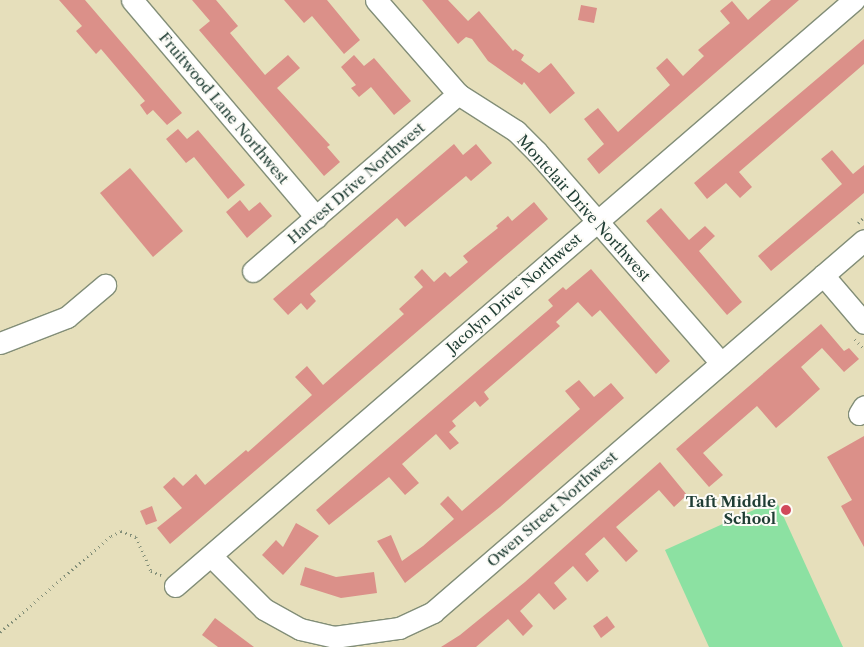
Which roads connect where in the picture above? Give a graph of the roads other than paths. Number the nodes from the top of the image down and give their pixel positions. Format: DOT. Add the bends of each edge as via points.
graph roads {
  1 [pos="132,0"];
  2 [pos="376,0"];
  3 [pos="854,0"];
  4 [pos="458,94"];
  5 [pos="316,217"];
  6 [pos="597,221"];
  7 [pos="864,240"];
  8 [pos="253,271"];
  9 [pos="823,275"];
  10 [pos="105,285"];
  11 [pos="864,323"];
  12 [pos="0,343"];
  13 [pos="721,363"];
  14 [pos="211,556"];
  15 [pos="170,580"];
  1 -- 5 [label="street, Fruitwood Lane Northwest"];
  2 -- 4 [label="street, Montclair Drive Northwest"];
  3 -- 6 [label="street, Jacolyn Drive Northwest"];
  4 -- 5 [label="street, Harvest Drive Northwest"];
  4 -- 6 [label="street, Montclair Drive Northwest" via="516,131"];
  5 -- 8 [label="street, Harvest Drive Northwest"];
  6 -- 13 [label="street, Montclair Drive Northwest"];
  6 -- 14 [label="street, Jacolyn Drive Northwest"];
  7 -- 9 [label="street, Owen Street Northwest"];
  9 -- 11 [label="street"];
  9 -- 13 [label="street, Owen Street Northwest"];
  10 -- 12 [label="street" via="67,317"];
  13 -- 14 [label="street, Owen Street Northwest" via="432,612 399,628 334,637 300,629 264,609"];
  14 -- 15 [label="street, Jacolyn Drive Northwest"];
}
